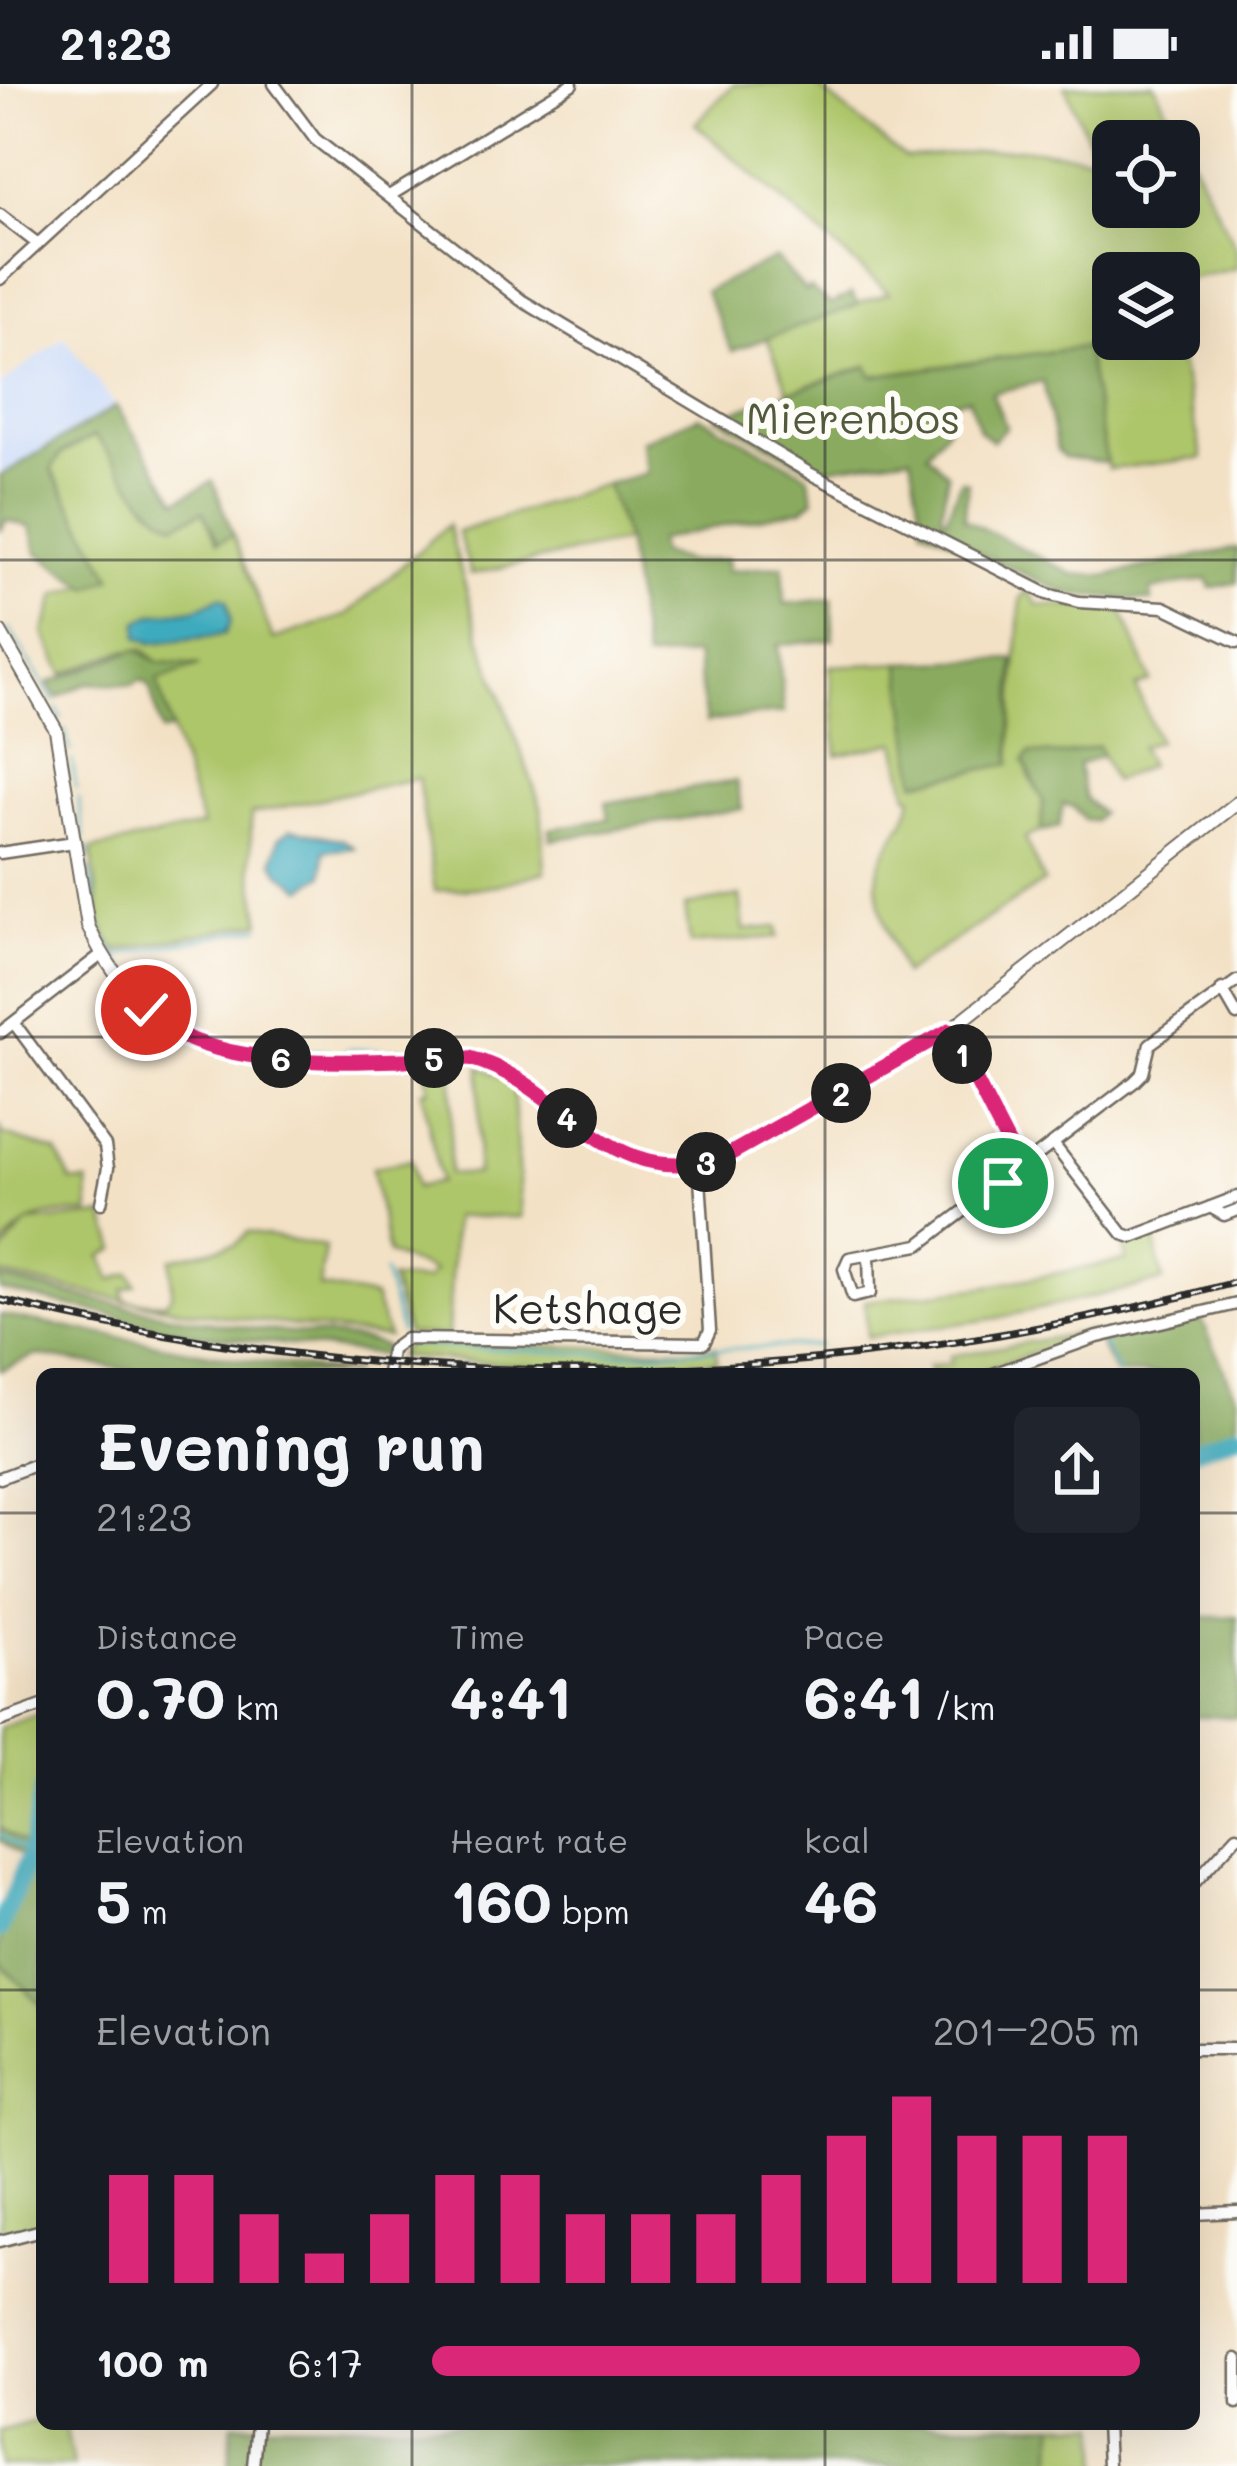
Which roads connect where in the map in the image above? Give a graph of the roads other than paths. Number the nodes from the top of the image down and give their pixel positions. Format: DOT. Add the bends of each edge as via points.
graph roads {
  1 [pos="212,84"];
  2 [pos="274,84"];
  3 [pos="572,84"];
  4 [pos="389,196"];
  5 [pos="0,215"];
  6 [pos="38,244"];
  7 [pos="0,279"];
  8 [pos="677,379"];
  9 [pos="656,386"];
  10 [pos="0,632"];
  11 [pos="1237,642"];
  12 [pos="1237,803"];
  13 [pos="74,842"];
  14 [pos="0,853"];
  15 [pos="101,955"];
  16 [pos="1237,981"];
  17 [pos="1222,989"];
  18 [pos="1237,1016"];
  19 [pos="14,1023"];
  20 [pos="950,1030"];
  21 [pos="0,1033"];
  22 [pos="1054,1145"];
  23 [pos="699,1164"];
  24 [pos="1021,1169"];
  25 [pos="1237,1197"];
  26 [pos="101,1203"];
  27 [pos="1210,1207"];
  28 [pos="1237,1210"];
  29 [pos="869,1255"];
  30 [pos="1237,1304"];
  31 [pos="389,1368"];
  32 [pos="1010,1368"];
  33 [pos="36,1464"];
  34 [pos="0,1478"];
  35 [pos="36,1708"];
  36 [pos="0,1721"];
  37 [pos="1237,1836"];
  38 [pos="1200,1876"];
  39 [pos="1200,2049"];
  40 [pos="1237,2049"];
  41 [pos="1237,2212"];
  42 [pos="1200,2214"];
  43 [pos="36,2231"];
  44 [pos="0,2240"];
  45 [pos="1237,2359"];
  46 [pos="1237,2403"];
  47 [pos="256,2430"];
  48 [pos="1106,2430"];
  49 [pos="253,2466"];
  50 [pos="1108,2466"];
  1 -- 6 [label="street"];
  2 -- 4 [label="street" via="315,139"];
  3 -- 4 [label="street"];
  4 -- 9 [label="street" via="491,279"];
  5 -- 6 [label="street"];
  6 -- 7 [label="street"];
  8 -- 9 [label="street"];
  9 -- 11 [label="street" via="1046,594 1164,607"];
  10 -- 13 [label="street" via="56,730"];
  12 -- 20 [label="street"];
  13 -- 14 [label="street"];
  13 -- 15 [label="street"];
  15 -- 19 [label="street"];
  15 -- 23 [label="street" via="150,1016 193,1041 267,1058 470,1058 522,1079 610,1150"];
  16 -- 17 [label="street"];
  17 -- 18 [label="street"];
  17 -- 22 [label="street" via="1150,1044 1143,1073"];
  19 -- 21 [label="street"];
  19 -- 26 [label="street" via="105,1146"];
  20 -- 23 [label="street" via="758,1140"];
  20 -- 24 [label="street"];
  22 -- 24 [label="street"];
  22 -- 27 [label="street" via="1123,1234"];
  23 -- 31 [label="street, Ketshage" via="710,1330 704,1343 406,1339 391,1350"];
  24 -- 29 [label="street" via="919,1245"];
  25 -- 27 [label="street"];
  27 -- 28 [label="street" via="1224,1215"];
  30 -- 32 [label="street" via="1094,1338"];
  33 -- 34 [label="street"];
  35 -- 36 [label="street"];
  37 -- 38 [label="street"];
  39 -- 40 [label="street"];
  41 -- 42 [label="street"];
  43 -- 44 [label="street"];
  45 -- 46 [label="street"];
  47 -- 49 [label="street"];
  48 -- 50 [label="street"];
}
